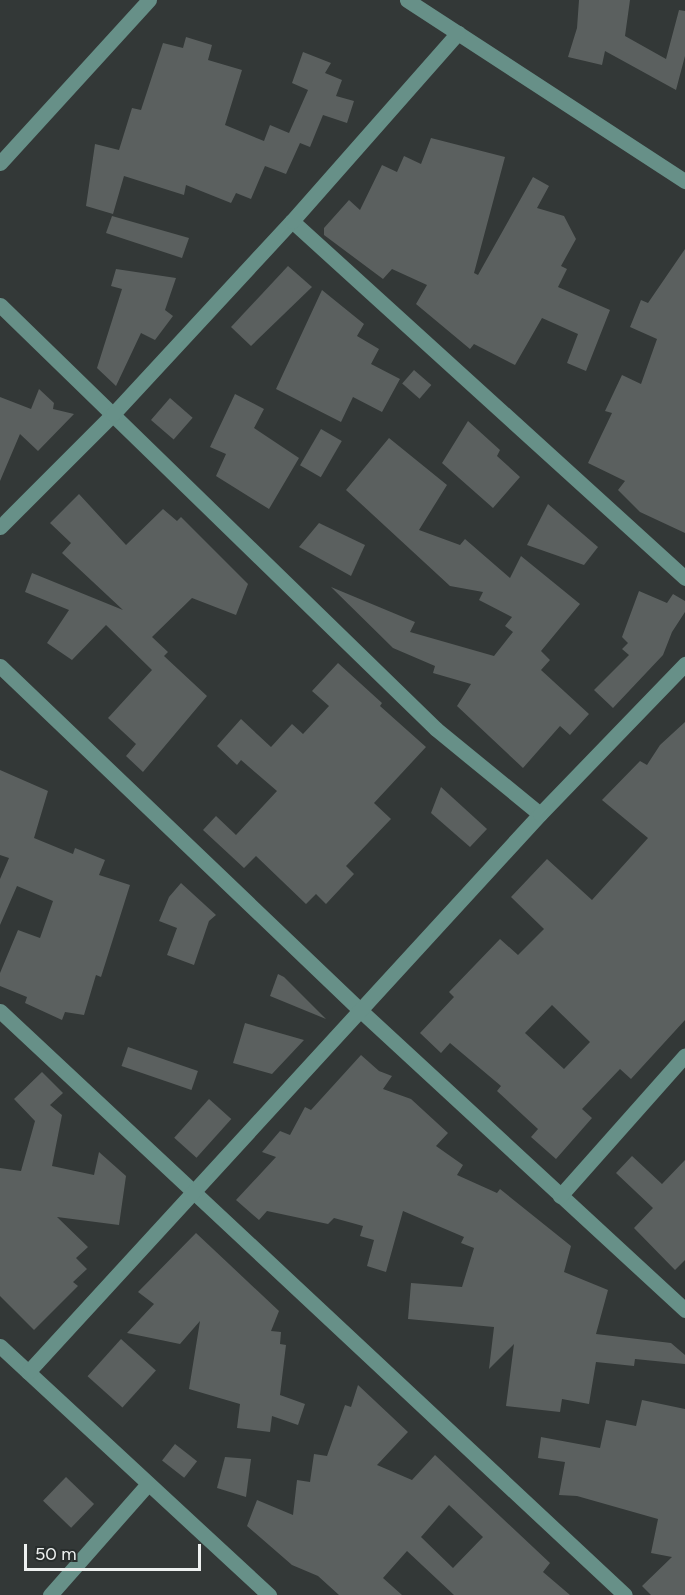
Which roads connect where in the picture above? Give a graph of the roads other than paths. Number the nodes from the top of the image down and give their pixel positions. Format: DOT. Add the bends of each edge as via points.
graph roads {
  1 [pos="149,0"];
  2 [pos="408,0"];
  3 [pos="458,33"];
  4 [pos="0,163"];
  5 [pos="685,181"];
  6 [pos="292,221"];
  7 [pos="0,305"];
  8 [pos="113,414"];
  9 [pos="0,527"];
  10 [pos="685,578"];
  11 [pos="685,664"];
  12 [pos="0,666"];
  13 [pos="540,814"];
  14 [pos="0,1011"];
  15 [pos="361,1011"];
  16 [pos="685,1055"];
  17 [pos="194,1193"];
  18 [pos="560,1196"];
  19 [pos="685,1310"];
  20 [pos="0,1346"];
  21 [pos="28,1372"];
  22 [pos="148,1484"];
  23 [pos="50,1595"];
  24 [pos="269,1595"];
  25 [pos="625,1595"];
  1 -- 4 [label="street"];
  2 -- 3 [label="street"];
  3 -- 5 [label="street"];
  3 -- 6 [label="street"];
  6 -- 8 [label="street"];
  6 -- 10 [label="street"];
  7 -- 8 [label="street"];
  8 -- 9 [label="street"];
  8 -- 13 [label="street" via="436,729"];
  11 -- 13 [label="street"];
  12 -- 15 [label="street"];
  13 -- 15 [label="street"];
  14 -- 17 [label="street"];
  15 -- 17 [label="street"];
  15 -- 18 [label="street"];
  16 -- 18 [label="street"];
  17 -- 21 [label="street"];
  17 -- 25 [label="street"];
  18 -- 19 [label="street"];
  20 -- 21 [label="street"];
  21 -- 22 [label="street"];
  22 -- 23 [label="street"];
  22 -- 24 [label="street"];
}
